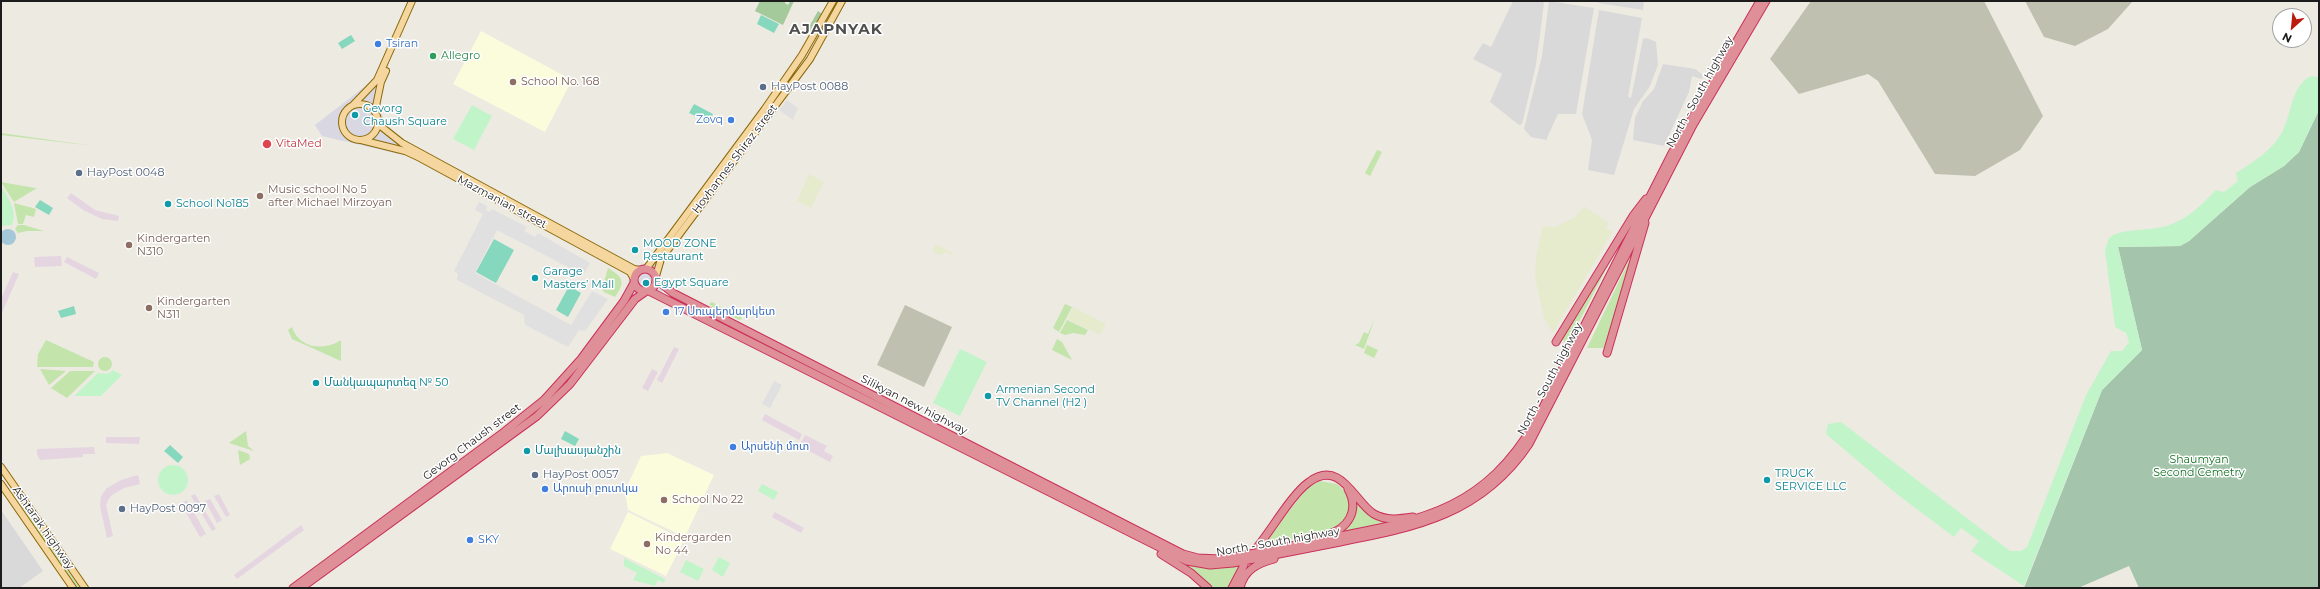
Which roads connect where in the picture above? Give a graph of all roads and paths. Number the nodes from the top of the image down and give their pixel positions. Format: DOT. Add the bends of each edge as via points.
graph roads {
  1 [pos="412,1"];
  2 [pos="416,1"];
  3 [pos="833,1"];
  4 [pos="842,1"];
  5 [pos="1760,1"];
  6 [pos="1766,1"];
  7 [pos="353,105"];
  8 [pos="375,112"];
  9 [pos="378,124"];
  10 [pos="361,140"];
  11 [pos="1650,196"];
  12 [pos="1646,214"];
  13 [pos="644,269"];
  14 [pos="656,278"];
  15 [pos="634,281"];
  16 [pos="647,292"];
  17 [pos="1585,330"];
  18 [pos="1556,342"];
  19 [pos="1607,353"];
  20 [pos="1559,382"];
  21 [pos="1,467"];
  22 [pos="1340,480"];
  23 [pos="1,484"];
  24 [pos="21,496"];
  25 [pos="13,501"];
  26 [pos="1096,512"];
  27 [pos="1431,514"];
  28 [pos="1108,521"];
  29 [pos="1298,544"];
  30 [pos="1164,545"];
  31 [pos="1258,546"];
  32 [pos="1311,548"];
  33 [pos="1244,565"];
  34 [pos="304,586"];
  35 [pos="73,588"];
  36 [pos="85,588"];
  37 [pos="293,588"];
  38 [pos="1208,588"];
  39 [pos="1232,588"];
  40 [pos="1240,588"];
  1 -- 7 [label="main road" via="377,80"];
  2 -- 8 [label="main road" via="381,82"];
  3 -- 13 [label="main road, Hovhannes Shiraz street" via="802,55 764,110"];
  4 -- 14 [label="main road, Hovhannes Shiraz street" via="810,59 661,259"];
  5 -- 11 [label="highway, North - South highway" via="1713,79"];
  6 -- 12 [label="highway, North - South highway" via="1693,125"];
  7 -- 8 [label="main road" via="365,105"];
  7 -- 10 [label="main road" via="344,114 343,126 349,136"];
  8 -- 9 [label="main road"];
  9 -- 10 [label="main road" via="374,133"];
  9 -- 13 [label="main road, Mazmanian street" via="402,143 627,265"];
  10 -- 15 [label="main road, Mazmanian street" via="405,151 420,158 630,272"];
  11 -- 17 [label="highway, North - South highway"];
  11 -- 18 [label="highway" via="1636,210"];
  12 -- 17 [label="highway, North - South highway"];
  12 -- 19 [label="highway" via="1645,227"];
  13 -- 14 [label="highway"];
  13 -- 15 [label="highway"];
  14 -- 16 [label="highway" via="656,286"];
  14 -- 26 [label="highway, Silikyan new highway" via="670,292"];
  15 -- 16 [label="highway" via="638,289"];
  15 -- 37 [label="highway, Gevorg Chaush street" via="624,301 571,371 538,405"];
  16 -- 26 [label="highway, Silikyan new highway"];
  16 -- 34 [label="highway, Gevorg Chaush street" via="633,302 570,384 537,416"];
  17 -- 20 [label="highway, North - South highway"];
  20 -- 27 [label="highway, North - South highway" via="1528,434 1505,466 1469,496"];
  20 -- 32 [label="highway, North - South highway" via="1524,451 1504,474 1474,499 1417,526"];
  21 -- 24 [label="main road, Ashtarak highway"];
  22 -- 27 [label="highway" via="1349,485 1369,511 1382,518 1399,519"];
  22 -- 29 [label="highway" via="1348,489 1353,503 1352,514 1347,523 1338,531"];
  22 -- 31 [label="highway" via="1322,476 1309,481"];
  23 -- 25 [label="main road, Ashtarak highway"];
  24 -- 25 [label="main road"];
  24 -- 36 [label="main road, Ashtarak highway"];
  25 -- 35 [label="main road, Ashtarak highway"];
  26 -- 28 [label="highway, Silikyan new highway"];
  26 -- 30 [label="highway, Silikyan new highway"];
  27 -- 29 [label="highway, North - South highway" via="1397,525"];
  28 -- 32 [label="highway, North - South highway" via="1179,558 1202,564 1232,563"];
  28 -- 38 [label="highway" via="1178,564"];
  29 -- 30 [label="highway, North - South highway" via="1213,559 1190,556"];
  32 -- 40 [label="highway" via="1256,565 1244,578"];
  33 -- 39 [label="highway"];
}
